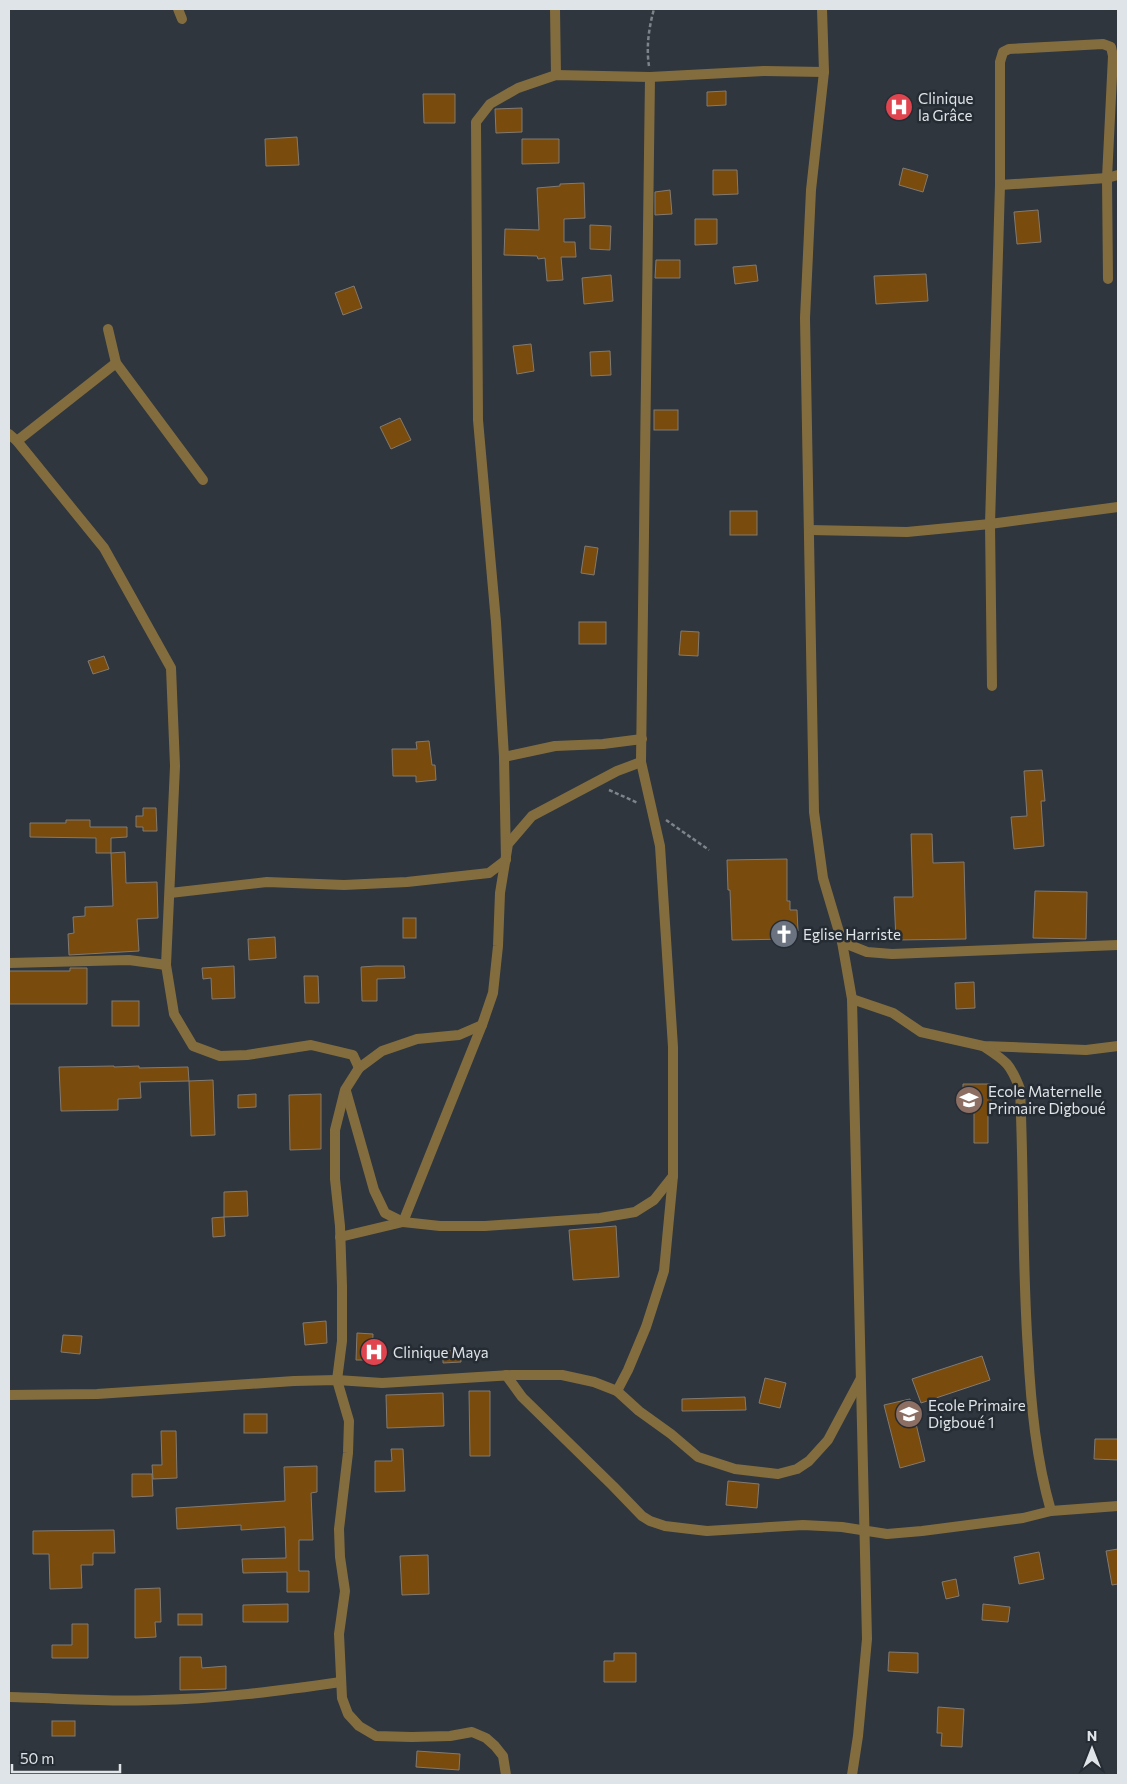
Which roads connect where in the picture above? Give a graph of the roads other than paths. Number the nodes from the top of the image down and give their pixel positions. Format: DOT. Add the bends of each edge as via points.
graph roads {
  1 [pos="178,9"];
  2 [pos="555,9"];
  3 [pos="822,9"];
  4 [pos="182,19"];
  5 [pos="824,72"];
  6 [pos="556,75"];
  7 [pos="650,77"];
  8 [pos="1118,176"];
  9 [pos="1107,178"];
  10 [pos="1000,186"];
  11 [pos="1108,279"];
  12 [pos="108,329"];
  13 [pos="116,363"];
  14 [pos="9,434"];
  15 [pos="17,441"];
  16 [pos="203,480"];
  17 [pos="1118,507"];
  18 [pos="990,524"];
  19 [pos="809,530"];
  20 [pos="992,686"];
  21 [pos="642,739"];
  22 [pos="504,757"];
  23 [pos="641,762"];
  24 [pos="506,860"];
  25 [pos="170,893"];
  26 [pos="842,942"];
  27 [pos="1118,945"];
  28 [pos="9,963"];
  29 [pos="166,965"];
  30 [pos="852,999"];
  31 [pos="482,1024"];
  32 [pos="983,1046"];
  33 [pos="1118,1046"];
  34 [pos="360,1068"];
  35 [pos="345,1090"];
  36 [pos="673,1176"];
  37 [pos="403,1222"];
  38 [pos="340,1237"];
  39 [pos="506,1375"];
  40 [pos="338,1380"];
  41 [pos="861,1380"];
  42 [pos="617,1391"];
  43 [pos="9,1395"];
  44 [pos="1118,1506"];
  45 [pos="1051,1512"];
  46 [pos="864,1531"];
  47 [pos="341,1682"];
  48 [pos="9,1697"];
  49 [pos="506,1775"];
  50 [pos="852,1775"];
  1 -- 4 [label="street"];
  2 -- 6 [label="street"];
  3 -- 5 [label="street"];
  5 -- 7 [label="street" via="764,71"];
  5 -- 19 [label="street" via="811,190 805,318"];
  6 -- 7 [label="street"];
  6 -- 22 [label="street" via="518,88 490,104 476,122 478,420"];
  7 -- 21 [label="street"];
  8 -- 9 [label="street"];
  9 -- 10 [label="street"];
  9 -- 10 [label="street" via="1111,47 1103,44 1009,48 1003,52 1000,62"];
  9 -- 11 [label="street"];
  10 -- 18 [label="street"];
  12 -- 13 [label="street"];
  13 -- 15 [label="street"];
  13 -- 16 [label="street"];
  14 -- 15 [label="street"];
  15 -- 25 [label="street" via="104,548 171,668 175,766"];
  17 -- 18 [label="street"];
  18 -- 19 [label="street" via="906,532"];
  18 -- 20 [label="street"];
  19 -- 26 [label="street" via="814,812 823,878"];
  21 -- 22 [label="street" via="555,746"];
  21 -- 23 [label="street"];
  22 -- 24 [label="street"];
  23 -- 24 [label="street" via="609,775 532,816 508,844"];
  23 -- 36 [label="street" via="660,846 673,1047"];
  24 -- 25 [label="street" via="489,873 407,882 267,882"];
  24 -- 31 [label="street" via="500,893 493,993"];
  25 -- 29 [label="street"];
  26 -- 27 [label="street" via="867,952 892,954"];
  26 -- 30 [label="street"];
  28 -- 29 [label="street" via="129,960"];
  29 -- 34 [label="street" via="174,1014 193,1046 220,1056 311,1045 353,1055"];
  30 -- 32 [label="street" via="893,1013 921,1032"];
  30 -- 41 [label="street"];
  31 -- 34 [label="street" via="459,1035 417,1039 382,1051"];
  31 -- 37 [label="street"];
  32 -- 33 [label="street" via="1086,1050"];
  32 -- 45 [label="street" via="1013,1070 1020,1089 1024,1301 1031,1405 1043,1485"];
  34 -- 35 [label="street"];
  35 -- 37 [label="street" via="374,1190 385,1213"];
  35 -- 38 [label="street" via="335,1130"];
  36 -- 37 [label="street" via="654,1200 635,1212 600,1218 485,1226"];
  36 -- 42 [label="street" via="664,1272 646,1327"];
  37 -- 38 [label="street"];
  38 -- 40 [label="street" via="342,1342"];
  39 -- 40 [label="street" via="382,1383"];
  39 -- 42 [label="street" via="562,1375"];
  39 -- 46 [label="street" via="522,1397 650,1522 707,1531 803,1525"];
  40 -- 43 [label="street" via="97,1394"];
  40 -- 47 [label="street" via="349,1420 339,1529 345,1591 339,1634"];
  41 -- 42 [label="street" via="833,1432 816,1454 797,1469 778,1474 735,1469 698,1457"];
  41 -- 46 [label="street"];
  44 -- 45 [label="street"];
  45 -- 46 [label="street" via="922,1531 887,1534"];
  46 -- 50 [label="street" via="867,1639"];
  47 -- 48 [label="street" via="225,1697 153,1700"];
  47 -- 49 [label="street" via="348,1714 359,1726 376,1736 412,1738 472,1732 486,1738 503,1756"];
}
